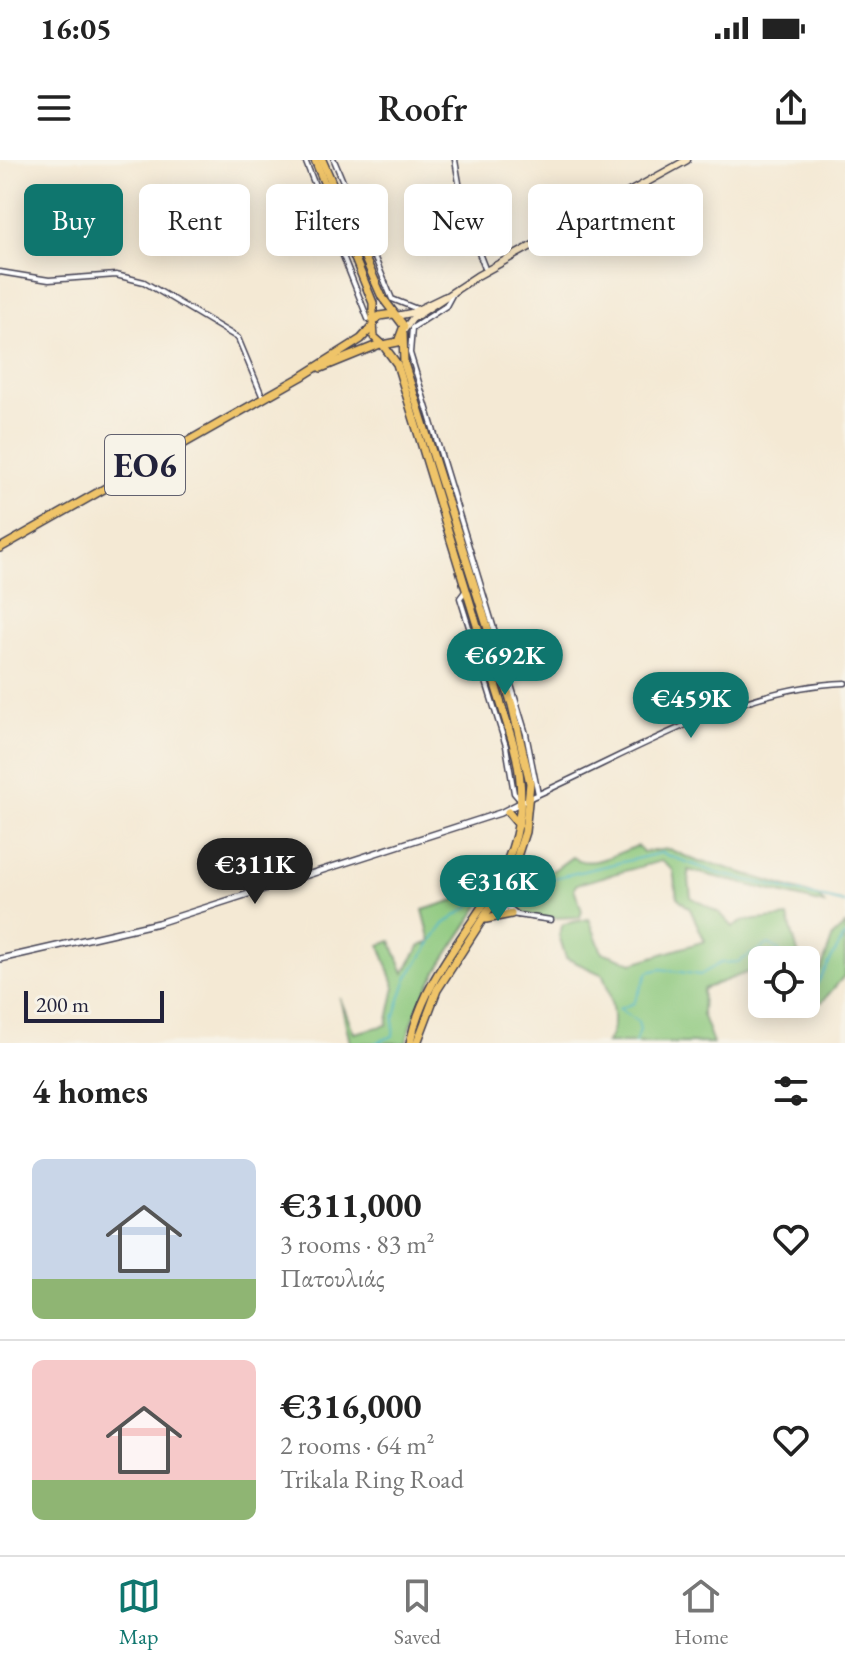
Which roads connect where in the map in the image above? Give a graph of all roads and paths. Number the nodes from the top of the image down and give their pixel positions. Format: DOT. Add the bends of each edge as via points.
graph roads {
  1 [pos="305,160"];
  2 [pos="315,160"];
  3 [pos="322,160"];
  4 [pos="334,160"];
  5 [pos="455,160"];
  6 [pos="687,160"];
  7 [pos="486,271"];
  8 [pos="0,272"];
  9 [pos="453,293"];
  10 [pos="419,309"];
  11 [pos="395,315"];
  12 [pos="371,323"];
  13 [pos="404,332"];
  14 [pos="382,344"];
  15 [pos="301,377"];
  16 [pos="263,398"];
  17 [pos="432,443"];
  18 [pos="0,548"];
  19 [pos="471,571"];
  20 [pos="845,683"];
  21 [pos="538,794"];
  22 [pos="525,803"];
  23 [pos="504,812"];
  24 [pos="519,825"];
  25 [pos="494,899"];
  26 [pos="515,914"];
  27 [pos="485,920"];
  28 [pos="551,920"];
  29 [pos="0,959"];
  30 [pos="410,1043"];
  31 [pos="417,1043"];
  1 -- 12 [label="street"];
  2 -- 12 [label="main road" via="371,298"];
  3 -- 11 [label="main road" via="382,297"];
  4 -- 10 [label="street" via="392,299"];
  5 -- 7 [label="street" via="465,217"];
  6 -- 7 [label="main road"];
  7 -- 9 [label="main road"];
  8 -- 16 [label="street" via="44,280 116,275 144,282 238,338"];
  9 -- 10 [label="main road"];
  9 -- 13 [label="main road" via="412,319"];
  9 -- 17 [label="street" via="446,306 414,325 409,337"];
  10 -- 11 [label="main road"];
  11 -- 12 [label="main road, ΕΟ6" via="384,314"];
  11 -- 13 [label="main road"];
  12 -- 14 [label="main road"];
  12 -- 15 [label="main road, ΕΟ6" via="361,339"];
  13 -- 14 [label="main road, ΕΟ6" via="398,342"];
  13 -- 17 [label="main road" via="402,356"];
  14 -- 15 [label="main road, ΕΟ6" via="364,347"];
  14 -- 22 [label="main road" via="397,364 519,763"];
  15 -- 16 [label="main road, ΕΟ6"];
  16 -- 18 [label="main road, ΕΟ6"];
  17 -- 19 [label="main road"];
  19 -- 21 [label="street" via="526,734"];
  19 -- 22 [label="main road" via="522,741"];
  20 -- 21 [label="street" via="811,686 728,710"];
  21 -- 22 [label="street"];
  22 -- 23 [label="street"];
  22 -- 24 [label="main road"];
  22 -- 25 [label="main road" via="519,856"];
  23 -- 24 [label="main road"];
  23 -- 29 [label="street" via="158,923"];
  24 -- 25 [label="main road"];
  25 -- 26 [label="street"];
  25 -- 27 [label="main road"];
  25 -- 30 [label="main road" via="430,987"];
  26 -- 27 [label="main road"];
  26 -- 28 [label="street"];
  27 -- 31 [label="main road" via="433,997"];
}
